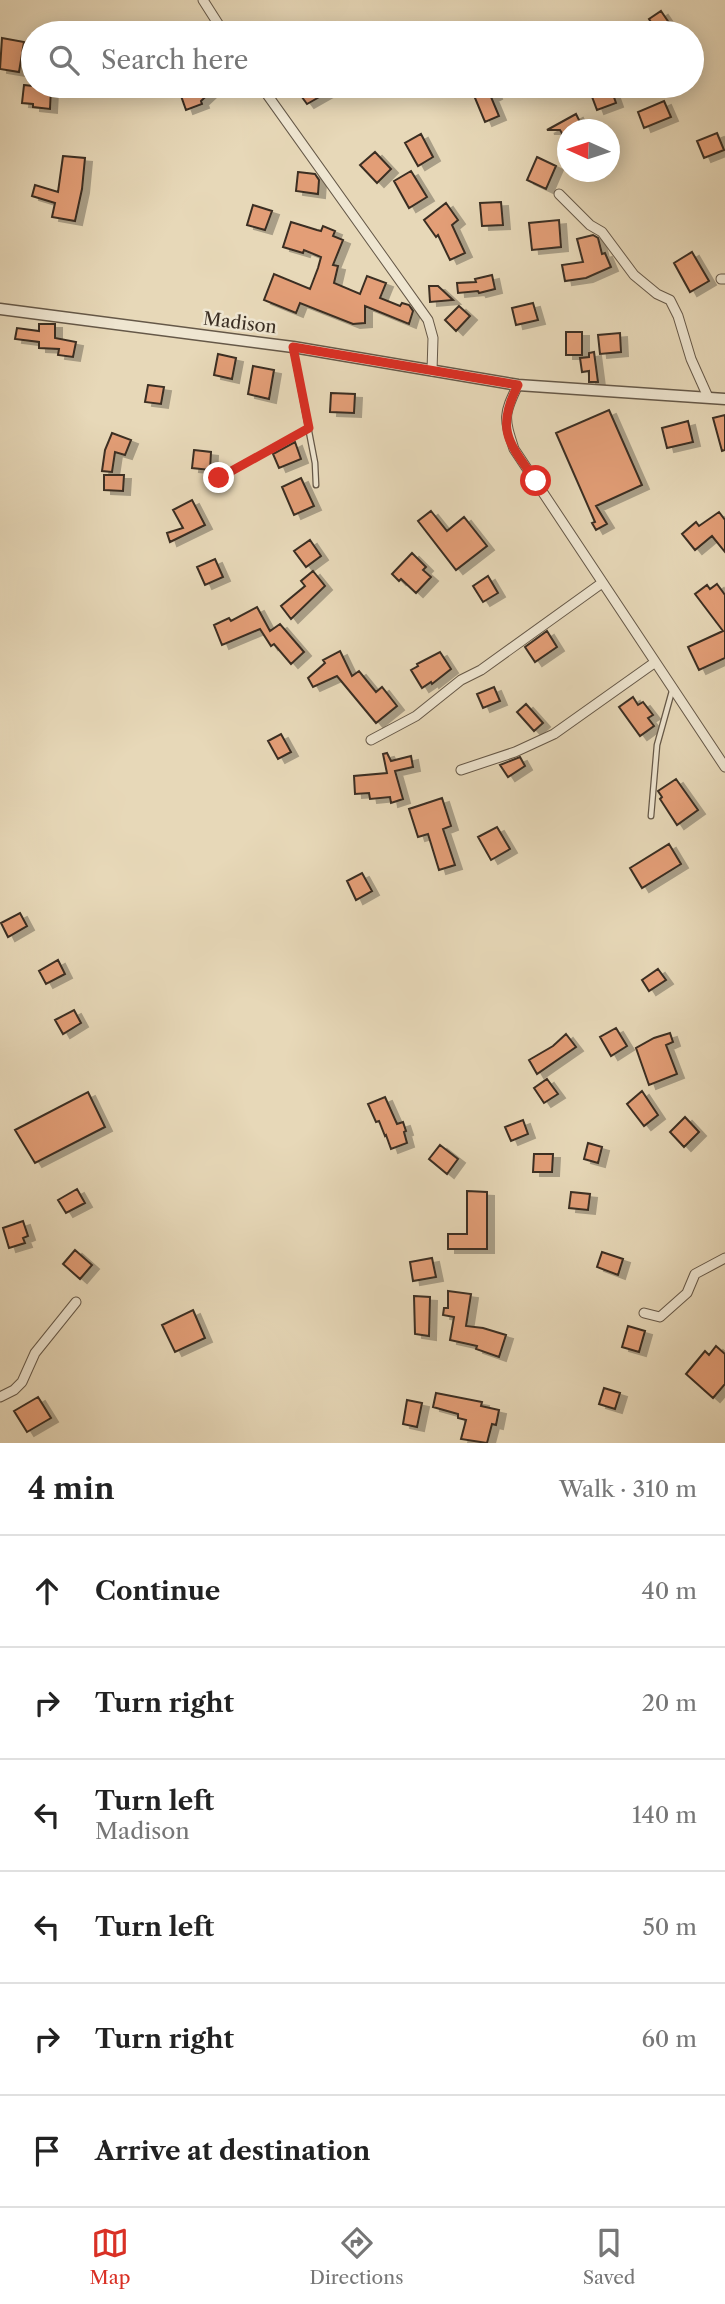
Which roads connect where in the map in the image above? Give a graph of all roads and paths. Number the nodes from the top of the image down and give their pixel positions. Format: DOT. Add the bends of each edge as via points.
graph roads {
  1 [pos="203,0"];
  2 [pos="216,21"];
  3 [pos="270,98"];
  4 [pos="559,194"];
  5 [pos="0,309"];
  6 [pos="293,347"];
  7 [pos="432,371"];
  8 [pos="518,385"];
  9 [pos="708,397"];
  10 [pos="725,399"];
  11 [pos="309,428"];
  12 [pos="219,478"];
  13 [pos="316,485"];
  14 [pos="602,583"];
  15 [pos="654,663"];
  16 [pos="672,690"];
  17 [pos="371,740"];
  18 [pos="725,767"];
  19 [pos="461,770"];
  20 [pos="650,816"];
  21 [pos="725,1258"];
  22 [pos="76,1302"];
  23 [pos="644,1312"];
  24 [pos="0,1397"];
  1 -- 2 [label="street"];
  3 -- 7 [label="street" via="428,320 433,338"];
  4 -- 9 [label="street" via="601,232 634,275 670,300"];
  5 -- 6 [label="street, Madison"];
  6 -- 7 [label="street, Madison"];
  6 -- 11 [label="lane"];
  7 -- 8 [label="street, Madison"];
  8 -- 9 [label="street, Madison"];
  8 -- 14 [label="street" via="505,422 514,449"];
  9 -- 10 [label="street, Madison"];
  11 -- 12 [label="lane"];
  11 -- 13 [label="lane"];
  14 -- 15 [label="street"];
  14 -- 17 [label="street" via="416,716"];
  15 -- 16 [label="street"];
  15 -- 19 [label="street" via="554,734"];
  16 -- 18 [label="street"];
  16 -- 20 [label="lane" via="657,745"];
  21 -- 23 [label="street" via="695,1274 687,1293 670,1311 660,1317"];
  22 -- 24 [label="street" via="34,1353 22,1382"];
}
